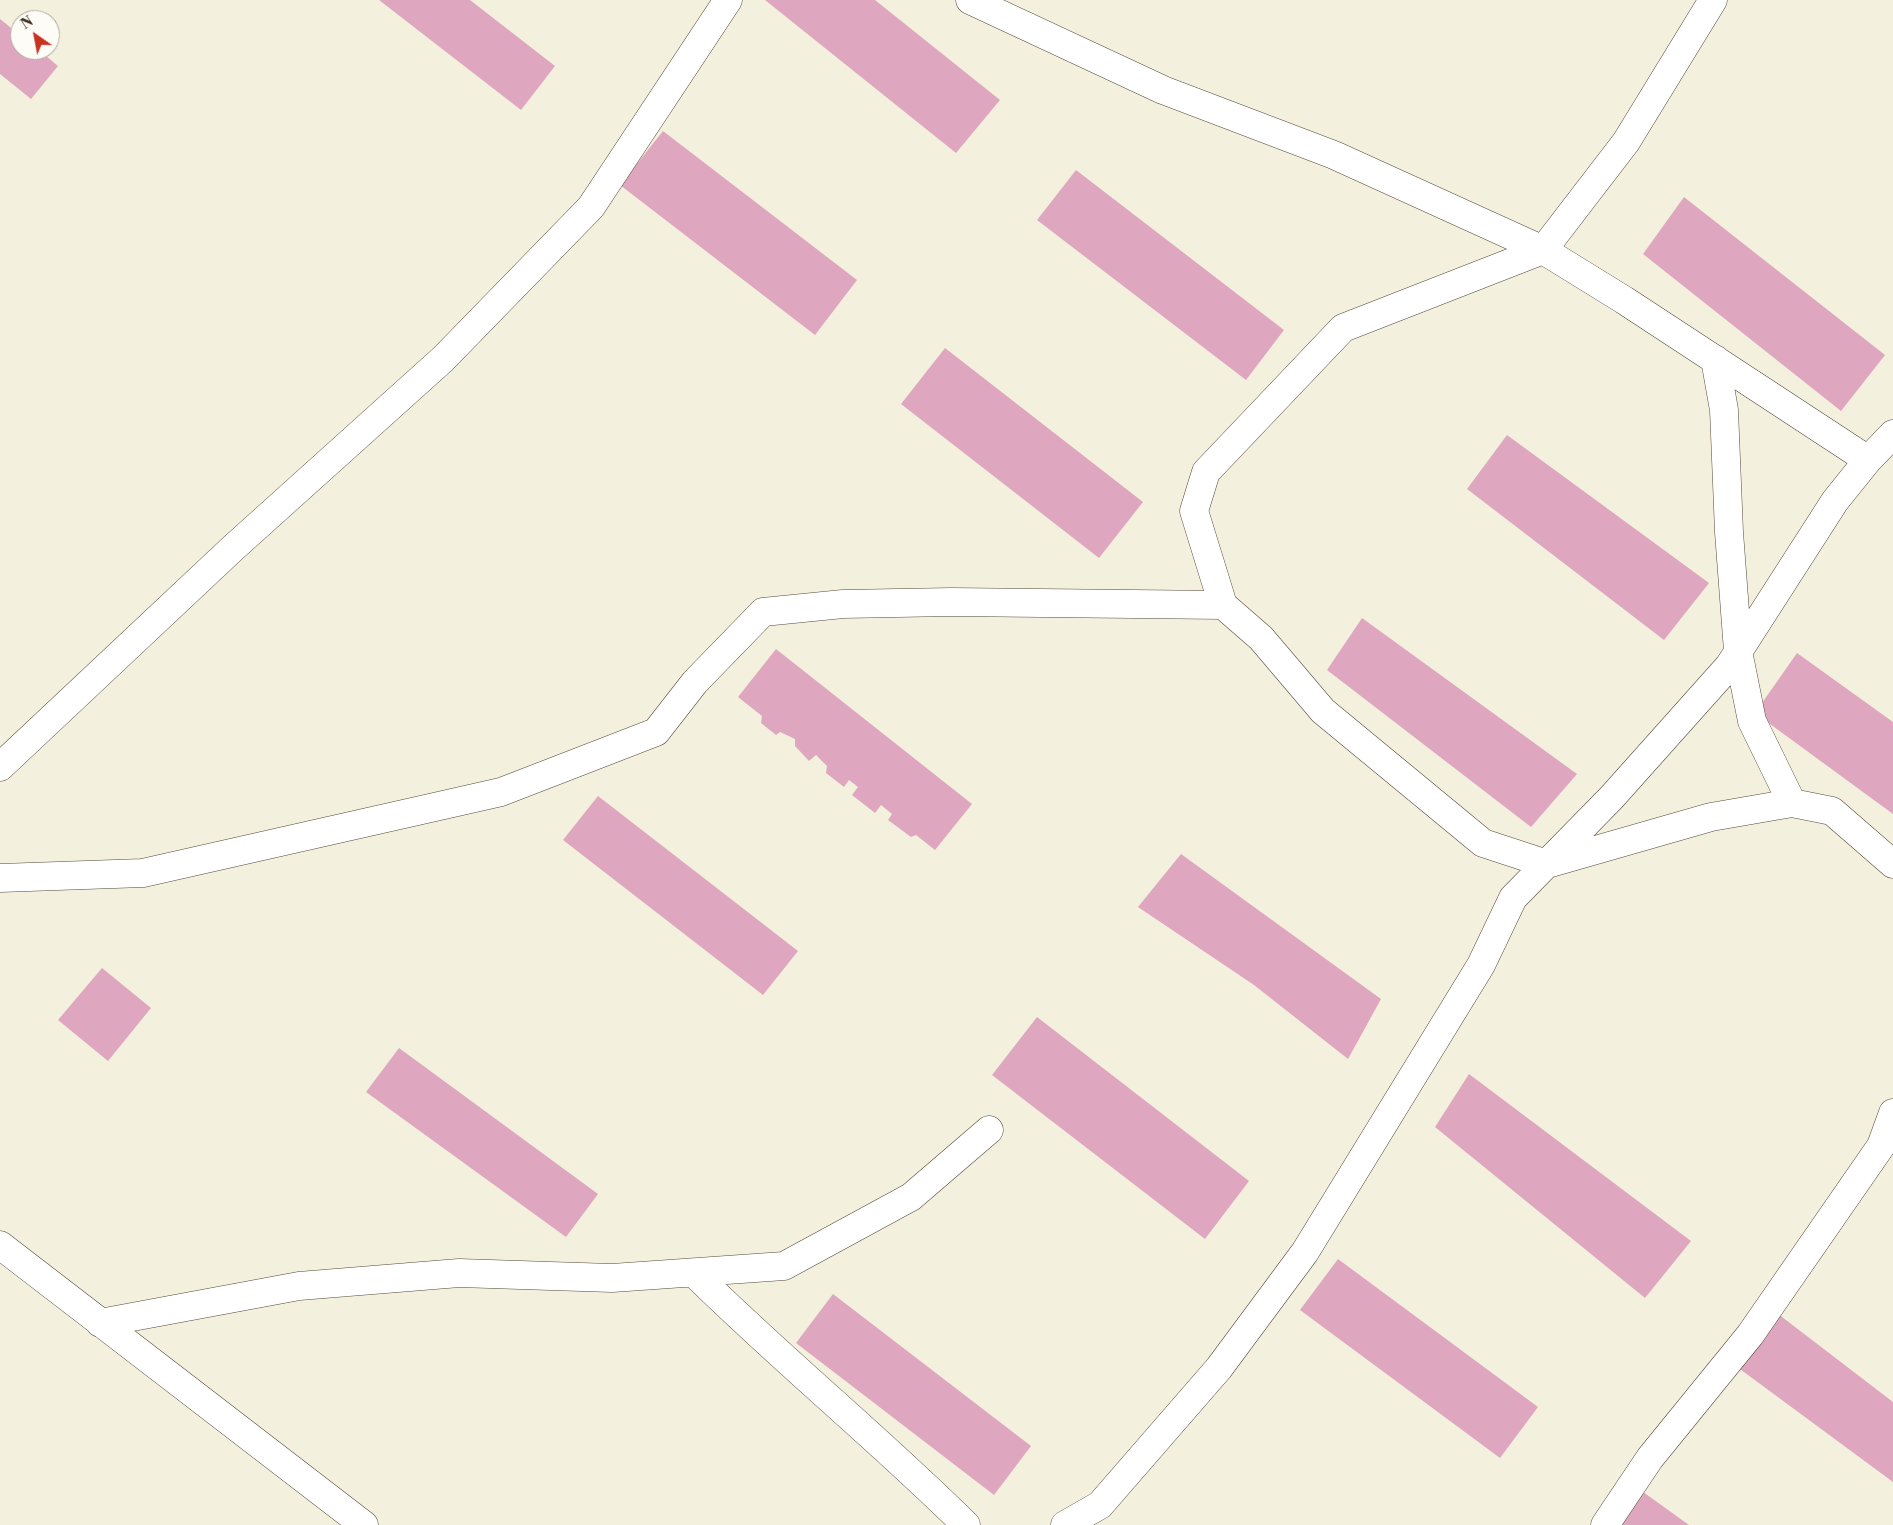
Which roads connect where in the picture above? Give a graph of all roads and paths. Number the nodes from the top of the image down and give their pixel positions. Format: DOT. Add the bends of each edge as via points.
graph roads {
  1 [pos="728,0"];
  2 [pos="970,0"];
  3 [pos="1713,0"];
  4 [pos="1543,250"];
  5 [pos="1715,359"];
  6 [pos="1893,434"];
  7 [pos="1868,460"];
  8 [pos="1223,605"];
  9 [pos="1738,651"];
  10 [pos="0,767"];
  11 [pos="1792,803"];
  12 [pos="1547,864"];
  13 [pos="1893,864"];
  14 [pos="0,878"];
  15 [pos="1893,1113"];
  16 [pos="989,1130"];
  17 [pos="0,1245"];
  18 [pos="694,1273"];
  19 [pos="100,1323"];
  20 [pos="364,1525"];
  21 [pos="966,1525"];
  22 [pos="1065,1525"];
  23 [pos="1605,1525"];
  1 -- 10 [label="street" via="591,207 443,358 233,548"];
  2 -- 4 [label="street" via="1163,90 1334,155"];
  3 -- 4 [label="street" via="1626,142"];
  4 -- 5 [label="street"];
  4 -- 8 [label="street" via="1343,328 1206,472 1194,511"];
  5 -- 7 [label="street"];
  5 -- 9 [label="street" via="1724,410"];
  6 -- 7 [label="street"];
  7 -- 9 [label="street" via="1835,501"];
  8 -- 12 [label="street" via="1261,638 1323,711 1483,843"];
  8 -- 14 [label="street" via="843,604 763,612 695,682 656,732 501,792 143,873"];
  9 -- 11 [label="street" via="1752,721"];
  9 -- 12 [label="street" via="1729,666"];
  11 -- 12 [label="street" via="1711,817"];
  11 -- 13 [label="street" via="1832,811"];
  12 -- 22 [label="street" via="1513,898 1481,965 1305,1252 1219,1368 1100,1505"];
  15 -- 23 [label="street" via="1881,1146 1750,1335 1650,1458"];
  16 -- 18 [label="street" via="912,1198 784,1266"];
  17 -- 19 [label="street"];
  18 -- 19 [label="street" via="612,1278 459,1273 299,1286"];
  18 -- 21 [label="street"];
  19 -- 20 [label="street"];
}
